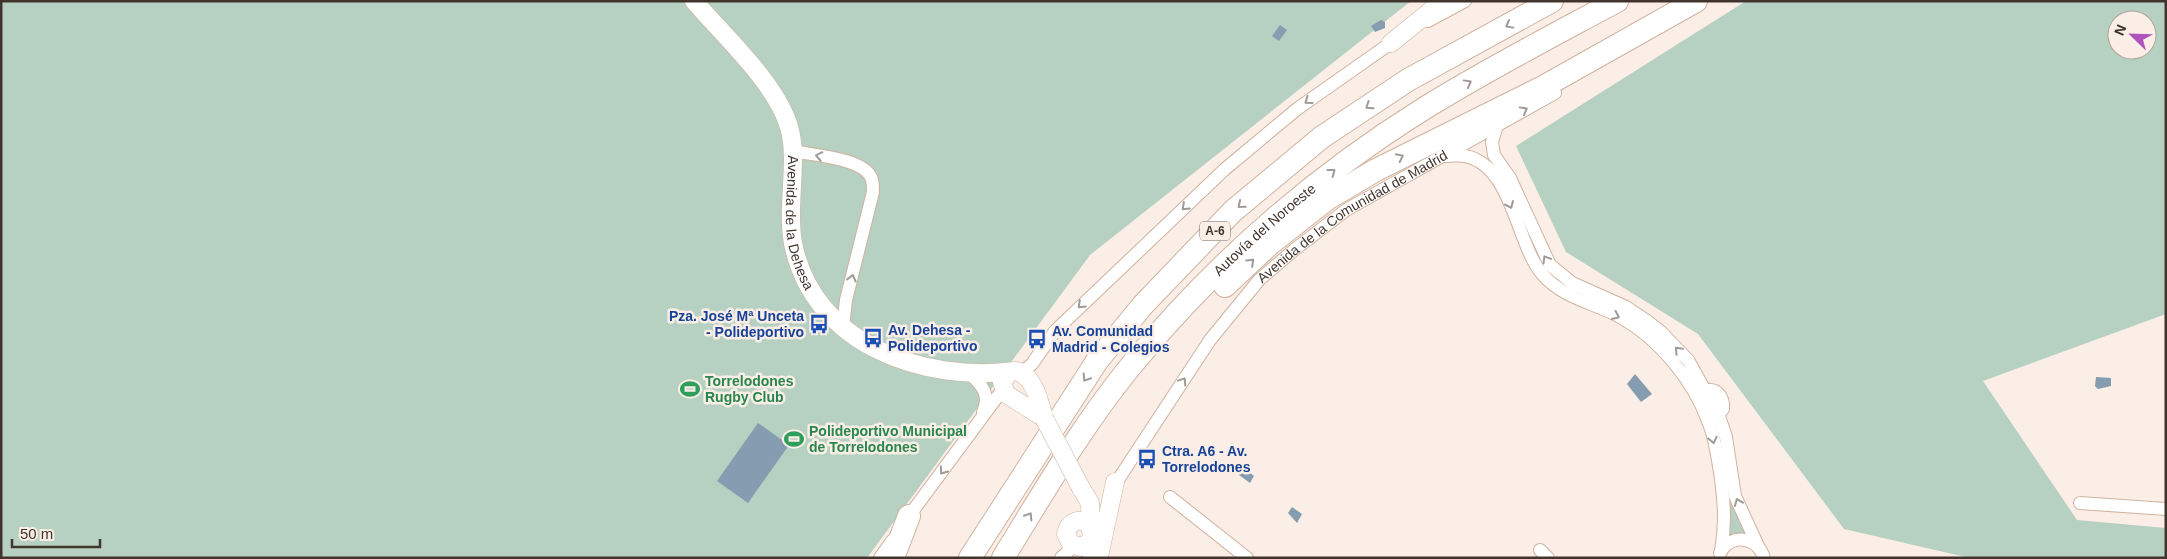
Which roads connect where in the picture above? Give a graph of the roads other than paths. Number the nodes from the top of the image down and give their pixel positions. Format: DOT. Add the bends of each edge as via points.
graph roads {
  1 [pos="694,1"];
  2 [pos="1443,1"];
  3 [pos="1465,1"];
  4 [pos="1552,1"];
  5 [pos="1617,1"];
  6 [pos="1696,1"];
  7 [pos="1707,1"];
  8 [pos="1391,42"];
  9 [pos="1497,125"];
  10 [pos="792,151"];
  11 [pos="1442,156"];
  12 [pos="843,326"];
  13 [pos="1013,371"];
  14 [pos="970,374"];
  15 [pos="1002,389"];
  16 [pos="1701,392"];
  17 [pos="1038,408"];
  18 [pos="1713,418"];
  19 [pos="979,422"];
  20 [pos="1082,434"];
  21 [pos="1115,482"];
  22 [pos="1170,497"];
  23 [pos="2080,503"];
  24 [pos="2166,509"];
  25 [pos="909,516"];
  26 [pos="1088,529"];
  27 [pos="1072,552"];
  28 [pos="1761,552"];
  29 [pos="1720,554"];
  30 [pos="880,558"];
  31 [pos="892,558"];
  32 [pos="970,558"];
  33 [pos="1003,558"];
  34 [pos="1092,558"];
  35 [pos="1099,558"];
  36 [pos="1247,558"];
  1 -- 10 [label="street, Avenida de la Dehesa" via="768,86 790,127"];
  2 -- 8 [label="street"];
  3 -- 8 [label="street"];
  4 -- 32 [label="highway, A-6, one-way" via="1400,85 1322,137 1234,212 1143,305 1097,361"];
  20 -- 5 [label="highway, Autovía del Noroeste / A-6, one-way" via="1130,368 1177,314 1254,236 1333,171 1424,108"];
  20 -- 6 [label="highway, one-way" via="1138,380 1230,281 1271,243 1328,199 1376,170 1543,87"];
  9 -- 7 [label="street, Avenida de la Comunidad de Madrid, one-way"];
  8 -- 13 [label="street, one-way" via="1297,109 1225,169 1070,316 1049,338 1032,364 1026,369"];
  9 -- 11 [label="street, Avenida de la Comunidad de Madrid"];
  16 -- 9 [label="street, one-way" via="1688,360 1661,332 1626,307 1572,283 1550,266 1510,178 1494,155 1492,142"];
  10 -- 12 [label="street, Avenida de la Dehesa" via="790,217 793,244 815,298"];
  12 -- 10 [label="street, one-way" via="846,300 873,192 872,178 855,163"];
  11 -- 16 [label="street, one-way" via="1466,156 1484,164 1499,181 1534,262 1551,284 1622,318 1641,331"];
  21 -- 11 [label="street, Avenida de la Comunidad de Madrid, one-way" via="1210,340 1260,280 1346,210"];
  12 -- 14 [label="street, Avenida de la Dehesa" via="861,342 886,355 910,363"];
  13 -- 14 [label="street, Avenida de la Dehesa"];
  13 -- 15 [label="street" via="1004,378"];
  13 -- 17 [label="street" via="1026,377"];
  14 -- 15 [label="street, Avenida de la Dehesa"];
  14 -- 19 [label="street" via="982,384 986,395 986,405"];
  15 -- 17 [label="street" via="1008,396"];
  15 -- 19 [label="street"];
  16 -- 18 [label="street"];
  17 -- 26 [label="street, bridge" via="1090,503"];
  28 -- 18 [label="street, one-way" via="1735,496 1726,437"];
  18 -- 29 [label="street, one-way" via="1725,502 1726,527"];
  19 -- 25 [label="street, one-way"];
  33 -- 20 [label="highway, Autovía del Noroeste / A-6, one-way"];
  21 -- 26 [label="street, Avenida de la Comunidad de Madrid"];
  21 -- 35 [label="street"];
  22 -- 36 [label="street"];
  23 -- 24 [label="street"];
  25 -- 30 [label="street"];
  25 -- 31 [label="highway"];
  26 -- 27 [label="street" via="1086,546"];
  26 -- 27 [label="street" via="1068,526 1066,534"];
  26 -- 34 [label="street"];
  28 -- 29 [label="street" via="1752,542 1738,539 1731,541"];
}
